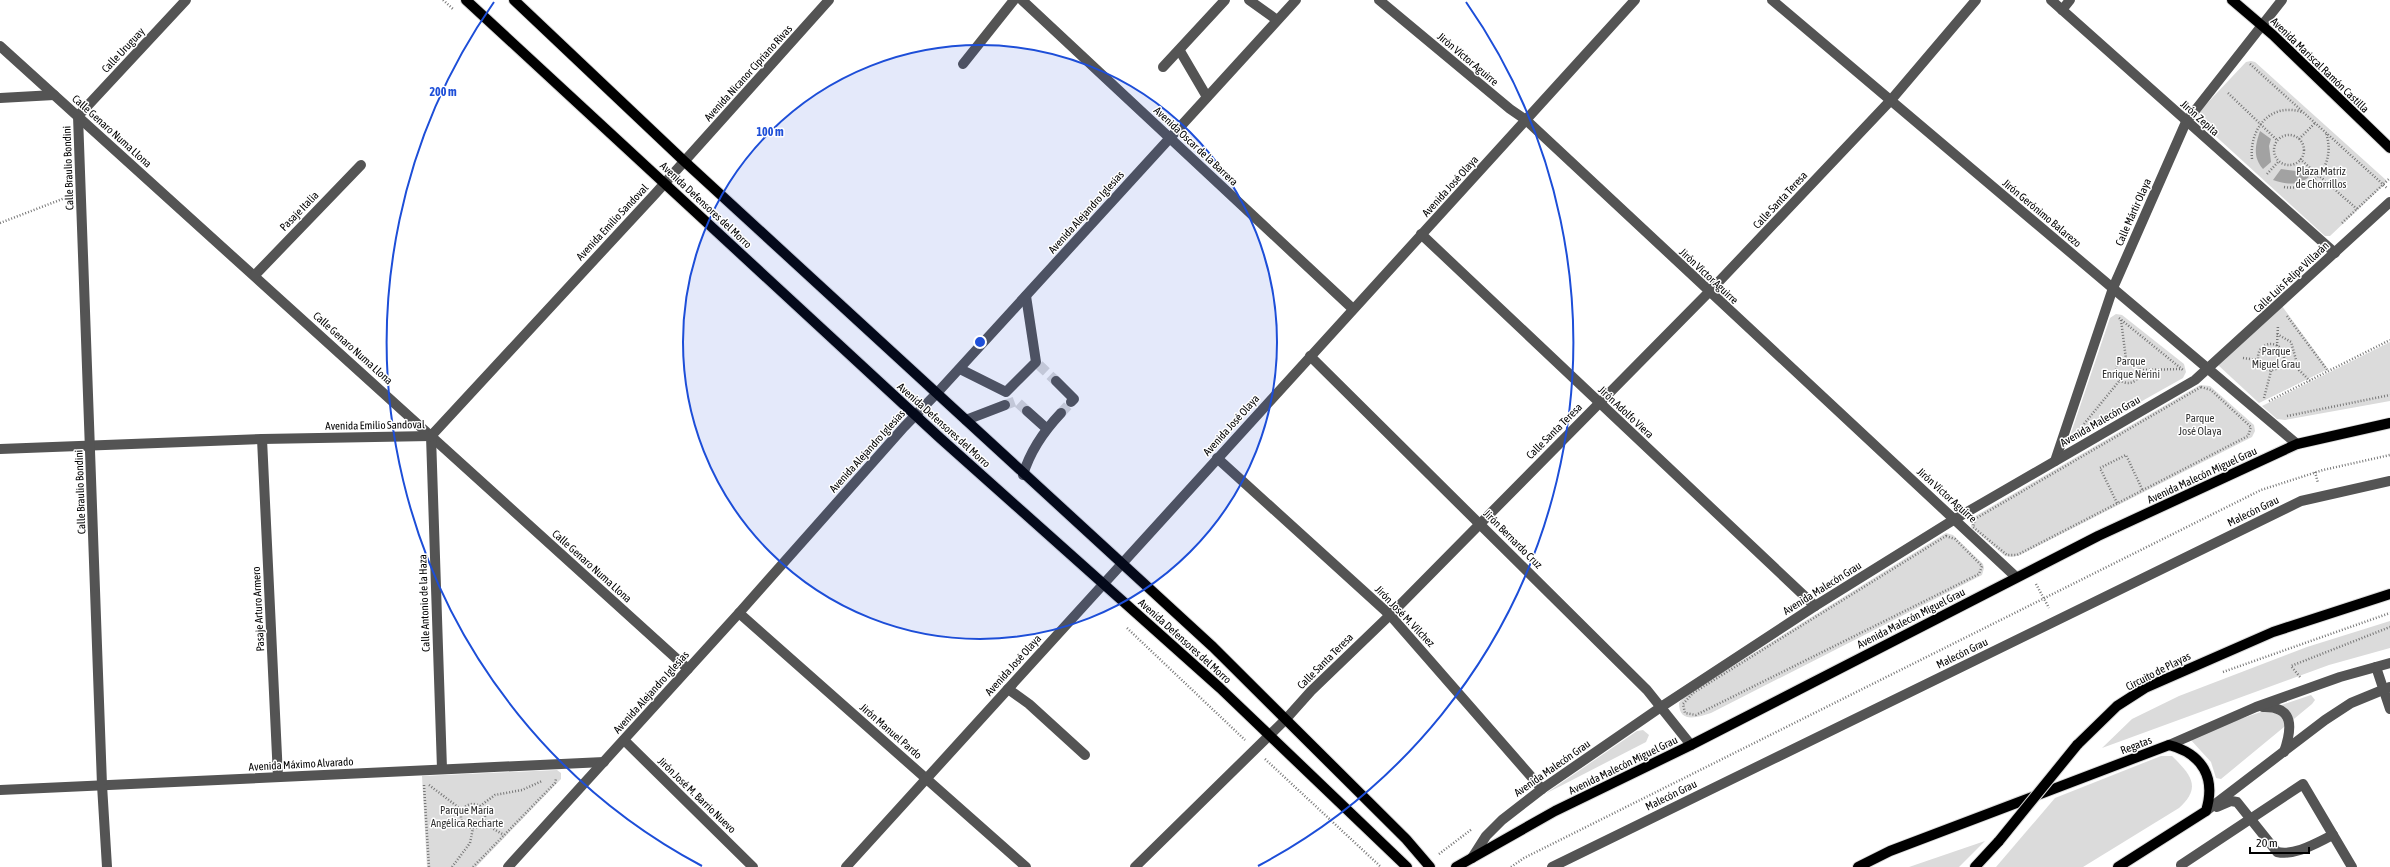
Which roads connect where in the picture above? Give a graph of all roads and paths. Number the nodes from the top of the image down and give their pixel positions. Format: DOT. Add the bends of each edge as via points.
graph roads {
  1 [pos="186,0"];
  2 [pos="466,0"];
  3 [pos="514,0"];
  4 [pos="829,0"];
  5 [pos="1014,0"];
  6 [pos="1022,0"];
  7 [pos="1224,0"];
  8 [pos="1249,0"];
  9 [pos="1296,0"];
  10 [pos="1379,0"];
  11 [pos="1635,0"];
  12 [pos="1772,0"];
  13 [pos="1976,0"];
  14 [pos="2051,0"];
  15 [pos="2070,0"];
  16 [pos="2232,0"];
  17 [pos="2282,0"];
  18 [pos="2062,10"];
  19 [pos="1277,20"];
  20 [pos="2261,25"];
  21 [pos="0,46"];
  22 [pos="1180,51"];
  23 [pos="2248,62"];
  24 [pos="963,64"];
  25 [pos="1163,67"];
  26 [pos="2224,90"];
  27 [pos="54,94"];
  28 [pos="0,98"];
  29 [pos="1207,98"];
  30 [pos="1891,100"];
  31 [pos="2304,113"];
  32 [pos="78,116"];
  33 [pos="1526,120"];
  34 [pos="2186,122"];
  35 [pos="2315,123"];
  36 [pos="2260,124"];
  37 [pos="2326,132"];
  38 [pos="1170,138"];
  39 [pos="2299,139"];
  40 [pos="2277,140"];
  41 [pos="2390,148"];
  42 [pos="2300,159"];
  43 [pos="684,161"];
  44 [pos="2279,161"];
  45 [pos="2254,164"];
  46 [pos="360,165"];
  47 [pos="2319,176"];
  48 [pos="2265,177"];
  49 [pos="2390,178"];
  50 [pos="664,183"];
  51 [pos="2383,184"];
  52 [pos="2283,187"];
  53 [pos="81,191"];
  54 [pos="2390,191"];
  55 [pos="2390,202"];
  56 [pos="2356,209"];
  57 [pos="0,223"];
  58 [pos="2341,224"];
  59 [pos="1421,234"];
  60 [pos="2335,253"];
  61 [pos="255,275"];
  62 [pos="2113,288"];
  63 [pos="1709,292"];
  64 [pos="1026,296"];
  65 [pos="2279,305"];
  66 [pos="2106,308"];
  67 [pos="1353,309"];
  68 [pos="2121,320"];
  69 [pos="2278,334"];
  70 [pos="2390,340"];
  71 [pos="1310,356"];
  72 [pos="2126,359"];
  73 [pos="960,369"];
  74 [pos="2182,369"];
  75 [pos="2140,370"];
  76 [pos="2209,370"];
  77 [pos="2271,370"];
  78 [pos="2328,371"];
  79 [pos="2120,380"];
  80 [pos="1056,381"];
  81 [pos="2310,381"];
  82 [pos="2198,384"];
  83 [pos="937,393"];
  84 [pos="2390,395"];
  85 [pos="2258,399"];
  86 [pos="1071,402"];
  87 [pos="2264,403"];
  88 [pos="1599,404"];
  89 [pos="1005,405"];
  90 [pos="1027,411"];
  91 [pos="1060,413"];
  92 [pos="915,415"];
  93 [pos="2283,417"];
  94 [pos="966,420"];
  95 [pos="2390,423"];
  96 [pos="2083,426"];
  97 [pos="1046,428"];
  98 [pos="431,436"];
  99 [pos="262,439"];
  100 [pos="2297,444"];
  101 [pos="91,446"];
  102 [pos="0,449"];
  103 [pos="2390,455"];
  104 [pos="1217,458"];
  105 [pos="2055,461"];
  106 [pos="1023,474"];
  107 [pos="2390,481"];
  108 [pos="2143,491"];
  109 [pos="2117,503"];
  110 [pos="1955,519"];
  111 [pos="1479,522"];
  112 [pos="1943,538"];
  113 [pos="2021,553"];
  114 [pos="1122,562"];
  115 [pos="2029,570"];
  116 [pos="2016,577"];
  117 [pos="1103,584"];
  118 [pos="2390,594"];
  119 [pos="2043,597"];
  120 [pos="1815,606"];
  121 [pos="739,613"];
  122 [pos="2390,613"];
  123 [pos="1390,615"];
  124 [pos="2055,620"];
  125 [pos="2390,627"];
  126 [pos="2390,663"];
  127 [pos="2376,667"];
  128 [pos="688,669"];
  129 [pos="2220,673"];
  130 [pos="2309,688"];
  131 [pos="2386,688"];
  132 [pos="1008,689"];
  133 [pos="1661,707"];
  134 [pos="2256,707"];
  135 [pos="2390,709"];
  136 [pos="1286,719"];
  137 [pos="1269,735"];
  138 [pos="624,740"];
  139 [pos="1691,745"];
  140 [pos="2169,745"];
  141 [pos="2284,752"];
  142 [pos="1085,755"];
  143 [pos="604,762"];
  144 [pos="442,770"];
  145 [pos="555,775"];
  146 [pos="278,777"];
  147 [pos="548,778"];
  148 [pos="926,778"];
  149 [pos="102,785"];
  150 [pos="1542,789"];
  151 [pos="0,790"];
  152 [pos="480,806"];
  153 [pos="462,810"];
  154 [pos="2206,811"];
  155 [pos="2250,817"];
  156 [pos="483,822"];
  157 [pos="473,828"];
  158 [pos="504,835"];
  159 [pos="2333,835"];
  160 [pos="1458,839"];
  161 [pos="1472,858"];
  162 [pos="1429,865"];
  163 [pos="2181,865"];
  164 [pos="108,867"];
  165 [pos="429,867"];
  166 [pos="452,867"];
  167 [pos="473,867"];
  168 [pos="508,867"];
  169 [pos="753,867"];
  170 [pos="846,867"];
  171 [pos="1026,867"];
  172 [pos="1135,867"];
  173 [pos="1407,867"];
  174 [pos="1456,867"];
  175 [pos="1511,867"];
  176 [pos="1552,867"];
  177 [pos="1858,867"];
  178 [pos="1975,867"];
  179 [pos="2118,867"];
  180 [pos="2352,867"];
  1 -- 32 [label="street, Calle Uruguay"];
  2 -- 50 [label="main road, Avenida Defensores del Morro"];
  3 -- 43 [label="main road, Avenida Defensores del Morro"];
  4 -- 43 [label="street, Avenida Nicanor Cipriano Rivas"];
  5 -- 24 [label="street"];
  6 -- 38 [label="street, Avenida Oscar de la Barrera"];
  7 -- 22 [label="street"];
  8 -- 19 [label="street"];
  9 -- 19 [label="street, Avenida Alejandro Iglesias"];
  10 -- 33 [label="street, Jirón Víctor Aguirre"];
  11 -- 33 [label="street, Avenida José Olaya"];
  12 -- 30 [label="street, Jirón Gerónimo Balarezo"];
  13 -- 30 [label="street, Calle Santa Teresa"];
  14 -- 18 [label="street, Jirón Zepita"];
  15 -- 18 [label="street"];
  16 -- 20 [label="main road, Avenida Mariscal Ramón Castilla"];
  17 -- 20 [label="street, Calle Mártir Olaya"];
  18 -- 34 [label="street, Jirón Zepita"];
  19 -- 29 [label="street, Avenida Alejandro Iglesias"];
  20 -- 34 [label="street, Calle Mártir Olaya"];
  20 -- 41 [label="main road, Avenida Mariscal Ramón Castilla"];
  21 -- 27 [label="street, Calle Genaro Numa Llona"];
  22 -- 25 [label="street"];
  22 -- 29 [label="street"];
  23 -- 31 [label="path"];
  26 -- 36 [label="path"];
  27 -- 28 [label="street"];
  27 -- 32 [label="street, Calle Genaro Numa Llona"];
  29 -- 38 [label="street, Avenida Alejandro Iglesias"];
  30 -- 62 [label="street, Jirón Gerónimo Balarezo"];
  30 -- 63 [label="street, Calle Santa Teresa"];
  31 -- 35 [label="path"];
  31 -- 36 [label="path" via="2294,110 2282,111 2270,115"];
  32 -- 53 [label="street, Calle Braulio Bondini"];
  32 -- 61 [label="street, Calle Genaro Numa Llona"];
  33 -- 59 [label="street, Avenida José Olaya"];
  33 -- 63 [label="street, Jirón Víctor Aguirre"];
  34 -- 60 [label="street, Jirón Zepita"];
  34 -- 62 [label="street, Calle Mártir Olaya"];
  35 -- 37 [label="path"];
  35 -- 39 [label="path"];
  36 -- 40 [label="path"];
  36 -- 45 [label="path" via="2251,146"];
  37 -- 47 [label="path" via="2330,144 2329,157"];
  37 -- 51 [label="path"];
  38 -- 64 [label="street, Avenida Alejandro Iglesias"];
  38 -- 67 [label="street, Avenida Oscar de la Barrera"];
  39 -- 40 [label="path" via="2286,134"];
  39 -- 42 [label="path" via="2304,148"];
  40 -- 44 [label="path" via="2273,149"];
  42 -- 44 [label="path" via="2289,165"];
  42 -- 47 [label="path"];
  43 -- 50 [label="street, Avenida Nicanor Cipriano Rivas"];
  43 -- 83 [label="main road, Avenida Defensores del Morro"];
  44 -- 48 [label="path"];
  46 -- 61 [label="street, Pasaje Italia"];
  47 -- 52 [label="path" via="2304,186"];
  47 -- 56 [label="path"];
  49 -- 51 [label="path"];
  50 -- 92 [label="main road, Avenida Defensores del Morro"];
  50 -- 98 [label="street, Avenida Emilio Sandoval"];
  51 -- 54 [label="path"];
  51 -- 56 [label="path"];
  53 -- 57 [label="path"];
  53 -- 101 [label="street, Calle Braulio Bondini"];
  55 -- 60 [label="street, Calle Luis Felipe Villarán"];
  56 -- 58 [label="path"];
  59 -- 67 [label="street, Avenida José Olaya"];
  59 -- 88 [label="street, Jirón Adolfo Viera"];
  60 -- 65 [label="street, Calle Luis Felipe Villarán"];
  61 -- 98 [label="street, Calle Genaro Numa Llona"];
  62 -- 66 [label="street, Calle Mártir Olaya"];
  62 -- 76 [label="street, Jirón Gerónimo Balarezo"];
  63 -- 88 [label="street, Calle Santa Teresa"];
  63 -- 110 [label="street, Jirón Víctor Aguirre"];
  64 -- 73 [label="street, Avenida Alejandro Iglesias"];
  64 -- 73 [label="street" via="1038,364 1008,393"];
  65 -- 76 [label="street, Calle Luis Felipe Villarán"];
  65 -- 78 [label="path"];
  66 -- 68 [label="path"];
  66 -- 105 [label="street, Calle Mártir Olaya"];
  67 -- 71 [label="street, Avenida José Olaya"];
  68 -- 72 [label="path"];
  68 -- 74 [label="path"];
  69 -- 81 [label="path" via="2291,342 2300,370"];
  70 -- 78 [label="path"];
  71 -- 104 [label="street, Avenida José Olaya"];
  71 -- 111 [label="street, Jirón Bernardo Cruz"];
  72 -- 75 [label="path" via="2136,363"];
  72 -- 79 [label="path" via="2119,363 2116,370"];
  73 -- 83 [label="street, Avenida Alejandro Iglesias"];
  74 -- 75 [label="path"];
  74 -- 82 [label="path"];
  75 -- 79 [label="path" via="2134,381 2127,383"];
  76 -- 82 [label="street, Avenida Malecón Grau"];
  76 -- 100 [label="street, Jirón Gerónimo Balarezo"];
  77 -- 77 [label="path" via="2280,366 2284,355 2280,348 2268,344 2260,349 2258,358 2261,366"];
  77 -- 87 [label="path"];
  78 -- 81 [label="path"];
  79 -- 96 [label="path"];
  80 -- 86 [label="street" via="1074,399"];
  81 -- 87 [label="path"];
  82 -- 105 [label="street, Avenida Malecón Grau"];
  82 -- 108 [label="path" via="2211,390 2251,426 2250,433"];
  82 -- 113 [label="path" via="1973,522 1974,527 2006,554 2011,556"];
  83 -- 92 [label="street, Avenida Alejandro Iglesias"];
  83 -- 94 [label="main road, Avenida Defensores del Morro"];
  84 -- 93 [label="path"];
  85 -- 87 [label="path"];
  88 -- 111 [label="street, Calle Santa Teresa"];
  88 -- 120 [label="street, Jirón Adolfo Viera"];
  89 -- 94 [label="street"];
  90 -- 97 [label="street"];
  91 -- 97 [label="street"];
  92 -- 117 [label="main road, Avenida Defensores del Morro"];
  92 -- 121 [label="street, Avenida Alejandro Iglesias"];
  94 -- 106 [label="main road, Avenida Defensores del Morro"];
  95 -- 100 [label="main road, Avenida Malecón Miguel Grau"];
  97 -- 106 [label="street"];
  98 -- 99 [label="street, Avenida Emilio Sandoval"];
  98 -- 128 [label="street, Calle Genaro Numa Llona"];
  98 -- 144 [label="street, Calle Antonio de la Haza"];
  99 -- 101 [label="street, Avenida Emilio Sandoval"];
  99 -- 146 [label="street, Pasaje Arturo Armero"];
  100 -- 115 [label="main road, Avenida Malecón Miguel Grau"];
  101 -- 102 [label="street, Avenida Emilio Sandoval"];
  101 -- 149 [label="street, Calle Braulio Bondini"];
  103 -- 119 [label="path" via="2323,470 2261,490"];
  104 -- 114 [label="street, Avenida José Olaya"];
  104 -- 123 [label="street, Jirón José M. Vilchez"];
  105 -- 110 [label="street, Avenida Malecón Grau"];
  106 -- 114 [label="main road, Avenida Defensores del Morro"];
  107 -- 124 [label="street, Malecón Grau" via="2302,501"];
  108 -- 109 [label="path"];
  108 -- 109 [label="path" via="2126,455 2100,468"];
  109 -- 113 [label="path"];
  110 -- 116 [label="street, Jirón Víctor Aguirre"];
  110 -- 120 [label="street, Avenida Malecón Grau"];
  111 -- 123 [label="street, Calle Santa Teresa"];
  111 -- 133 [label="street, Jirón Bernardo Cruz"];
  112 -- 112 [label="path" via="1694,693 1683,704 1685,713 1696,715 1979,574 1982,566 1955,539 1946,536"];
  113 -- 115 [label="path"];
  114 -- 117 [label="street, Avenida José Olaya"];
  114 -- 136 [label="main road, Avenida Defensores del Morro"];
  115 -- 116 [label="main road, Avenida Malecón Miguel Grau"];
  115 -- 119 [label="path"];
  116 -- 139 [label="main road, Avenida Malecón Miguel Grau"];
  117 -- 132 [label="street, Avenida José Olaya"];
  117 -- 137 [label="main road, Avenida Defensores del Morro"];
  118 -- 178 [label="main road, Circuito de Playas, bridge" via="2273,632 2145,688 2117,706 2077,745"];
  119 -- 124 [label="path"];
  119 -- 175 [label="path" via="1524,858"];
  120 -- 133 [label="street, Avenida Malecón Grau"];
  121 -- 128 [label="street, Avenida Alejandro Iglesias"];
  121 -- 148 [label="street, Jirón Manuel Pardo"];
  122 -- 129 [label="path"];
  123 -- 136 [label="street, Calle Santa Teresa" via="1311,691"];
  123 -- 150 [label="street, Jirón José M. Vilchez"];
  124 -- 176 [label="street, Malecón Grau"];
  125 -- 130 [label="path" via="2291,666"];
  126 -- 127 [label="street, Regatas"];
  127 -- 130 [label="street, Regatas"];
  127 -- 131 [label="street"];
  128 -- 138 [label="street, Avenida Alejandro Iglesias"];
  130 -- 134 [label="street, Regatas"];
  131 -- 135 [label="street"];
  131 -- 141 [label="street" via="2351,703"];
  132 -- 142 [label="street" via="1029,704"];
  132 -- 148 [label="street, Avenida José Olaya"];
  133 -- 139 [label="street, Jirón Bernardo Cruz"];
  133 -- 150 [label="street, Avenida Malecón Grau"];
  134 -- 140 [label="street, Regatas"];
  134 -- 141 [label="street" via="2274,706 2286,715 2290,728"];
  136 -- 137 [label="street, Calle Santa Teresa"];
  136 -- 162 [label="main road, Avenida Defensores del Morro"];
  137 -- 172 [label="street, Calle Santa Teresa"];
  137 -- 173 [label="main road, Avenida Defensores del Morro"];
  138 -- 143 [label="street, Avenida Alejandro Iglesias"];
  138 -- 169 [label="street, Jirón José M. Barrio Nuevo"];
  139 -- 161 [label="main road, Avenida Malecón Miguel Grau" via="1555,811"];
  140 -- 154 [label="main road" via="2181,748 2192,755 2207,774 2210,799"];
  140 -- 177 [label="main road, Regatas" via="1890,851"];
  141 -- 154 [label="street"];
  143 -- 144 [label="street, Avenida Máximo Alvarado"];
  143 -- 168 [label="street, Avenida Alejandro Iglesias"];
  144 -- 146 [label="street, Avenida Máximo Alvarado"];
  145 -- 158 [label="path" via="555,783"];
  146 -- 149 [label="street, Avenida Máximo Alvarado"];
  147 -- 152 [label="path" via="522,790 495,795"];
  148 -- 170 [label="street, Avenida José Olaya"];
  148 -- 171 [label="street, Jirón Manuel Pardo"];
  149 -- 151 [label="street, Avenida Máximo Alvarado"];
  149 -- 164 [label="street, Calle Braulio Bondini"];
  150 -- 161 [label="street, Avenida Malecón Grau" via="1497,825 1486,836"];
  152 -- 153 [label="path" via="470,804"];
  152 -- 156 [label="path" via="485,814"];
  153 -- 157 [label="path" via="462,820"];
  153 -- 165 [label="path" via="424,779"];
  154 -- 155 [label="street" via="2231,801 2237,802"];
  154 -- 179 [label="main road"];
  155 -- 159 [label="street" via="2277,852 2286,854"];
  155 -- 159 [label="street" via="2302,784"];
  155 -- 163 [label="street"];
  156 -- 157 [label="path"];
  156 -- 158 [label="path"];
  157 -- 166 [label="path" via="470,843"];
  158 -- 167 [label="path"];
  159 -- 180 [label="street"];
  160 -- 162 [label="path"];
  161 -- 174 [label="main road, Avenida Malecón Miguel Grau"];
}
